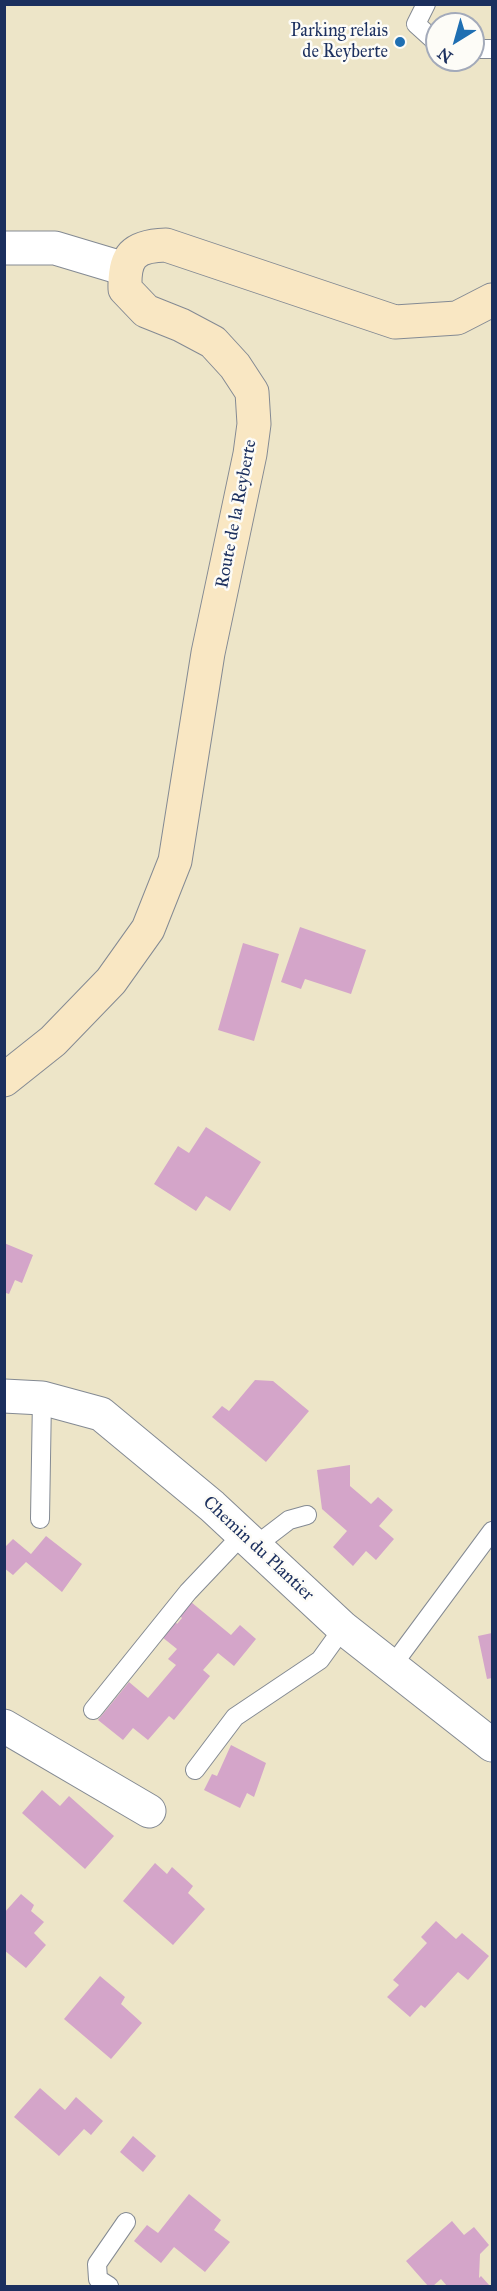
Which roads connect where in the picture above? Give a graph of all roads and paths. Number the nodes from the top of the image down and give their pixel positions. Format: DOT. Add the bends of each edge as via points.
graph roads {
  1 [pos="426,4"];
  2 [pos="425,32"];
  3 [pos="4,248"];
  4 [pos="124,269"];
  5 [pos="492,300"];
  6 [pos="4,1080"];
  7 [pos="4,1396"];
  8 [pos="42,1398"];
  9 [pos="307,1515"];
  10 [pos="40,1519"];
  11 [pos="492,1531"];
  12 [pos="249,1540"];
  13 [pos="344,1628"];
  14 [pos="392,1666"];
  15 [pos="93,1710"];
  16 [pos="4,1726"];
  17 [pos="492,1745"];
  18 [pos="195,1770"];
  19 [pos="149,1811"];
  20 [pos="126,2222"];
  21 [pos="109,2286"];
  1 -- 2 [label="lane" via="416,24"];
  3 -- 4 [label="street" via="55,248"];
  4 -- 5 [label="main road" via="134,253 148,246 166,245 395,322 458,318"];
  4 -- 6 [label="main road, Route de la Reyberte" via="125,289 146,311 213,342 235,366 252,392 254,424 250,454 208,653 175,861 168,880 148,929 111,981 53,1041"];
  7 -- 8 [label="street, Chemin du Plantier"];
  8 -- 10 [label="lane"];
  8 -- 12 [label="street, Chemin du Plantier" via="102,1414"];
  9 -- 12 [label="lane"];
  11 -- 14 [label="lane"];
  12 -- 13 [label="street, Chemin du Plantier"];
  12 -- 15 [label="lane" via="188,1592"];
  13 -- 14 [label="street, Chemin du Plantier"];
  13 -- 18 [label="lane" via="320,1660 235,1717"];
  14 -- 17 [label="street, Chemin du Plantier"];
  16 -- 19 [label="street"];
  20 -- 21 [label="lane" via="97,2264 98,2280"];
}
